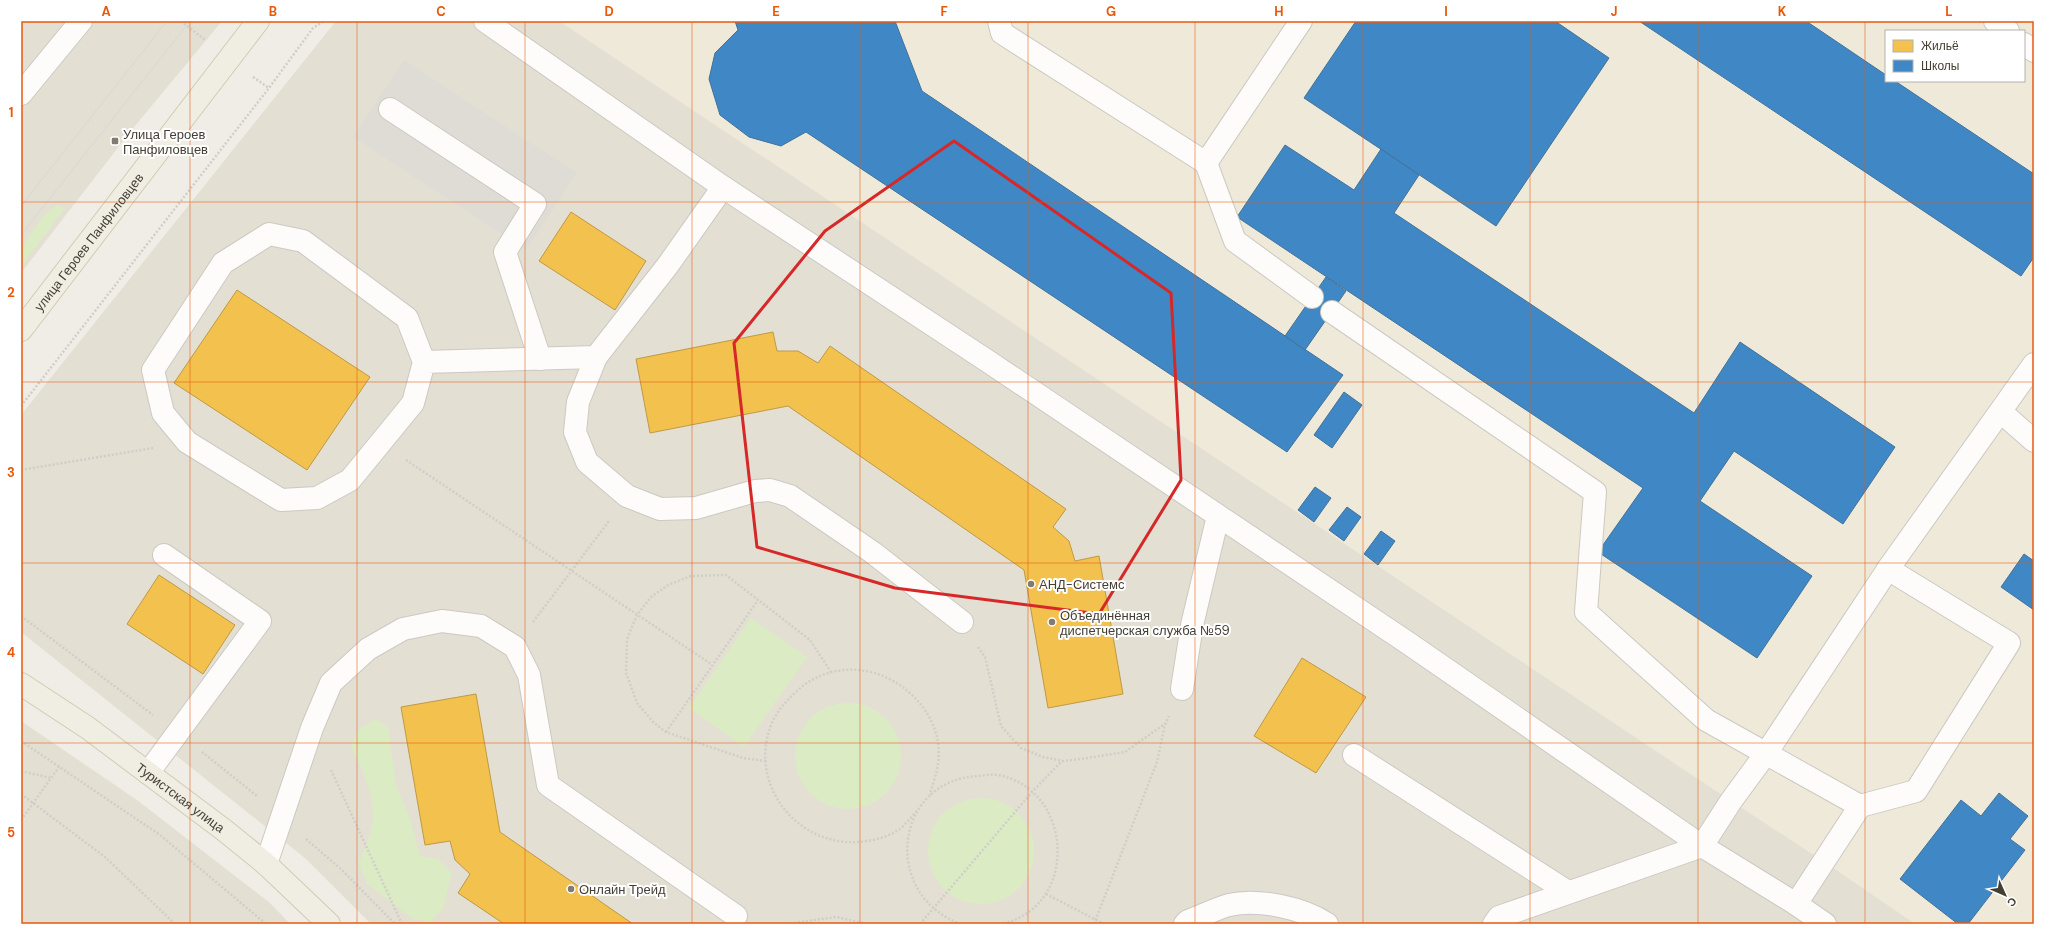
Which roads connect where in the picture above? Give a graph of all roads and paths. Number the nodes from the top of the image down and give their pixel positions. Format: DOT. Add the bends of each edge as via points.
graph roads {
  1 [pos="81,21"];
  2 [pos="258,21"];
  3 [pos="324,21"];
  4 [pos="485,21"];
  5 [pos="999,21"];
  6 [pos="1300,21"];
  7 [pos="1995,21"];
  8 [pos="2007,30"];
  9 [pos="2025,45"];
  10 [pos="2034,51"];
  11 [pos="21,94"];
  12 [pos="390,109"];
  13 [pos="1206,163"];
  14 [pos="723,187"];
  15 [pos="1312,297"];
  16 [pos="1332,312"];
  17 [pos="21,330"];
  18 [pos="596,357"];
  19 [pos="540,359"];
  20 [pos="424,362"];
  21 [pos="2034,364"];
  22 [pos="21,406"];
  23 [pos="2001,412"];
  24 [pos="2034,441"];
  25 [pos="187,442"];
  26 [pos="380,443"];
  27 [pos="21,470"];
  28 [pos="628,496"];
  29 [pos="1218,516"];
  30 [pos="164,555"];
  31 [pos="1888,569"];
  32 [pos="572,570"];
  33 [pos="758,600"];
  34 [pos="637,615"];
  35 [pos="21,616"];
  36 [pos="962,622"];
  37 [pos="515,647"];
  38 [pos="711,664"];
  39 [pos="831,672"];
  40 [pos="21,684"];
  41 [pos="1182,689"];
  42 [pos="1166,723"];
  43 [pos="312,728"];
  44 [pos="666,732"];
  45 [pos="178,734"];
  46 [pos="21,741"];
  47 [pos="1767,752"];
  48 [pos="1354,755"];
  49 [pos="766,761"];
  50 [pos="1063,761"];
  51 [pos="59,766"];
  52 [pos="21,771"];
  53 [pos="148,773"];
  54 [pos="51,778"];
  55 [pos="1032,792"];
  56 [pos="21,794"];
  57 [pos="930,795"];
  58 [pos="32,804"];
  59 [pos="1860,806"];
  60 [pos="917,811"];
  61 [pos="282,816"];
  62 [pos="21,820"];
  63 [pos="1702,846"];
  64 [pos="266,864"];
  65 [pos="1568,892"];
  66 [pos="1046,894"];
  67 [pos="1796,904"];
  68 [pos="932,909"];
  69 [pos="736,916"];
  70 [pos="1096,919"];
  71 [pos="176,924"];
  72 [pos="266,924"];
  73 [pos="329,924"];
  74 [pos="395,924"];
  75 [pos="402,924"];
  76 [pos="786,924"];
  77 [pos="867,924"];
  78 [pos="920,924"];
  79 [pos="961,924"];
  80 [pos="1001,924"];
  81 [pos="1094,924"];
  82 [pos="1104,924"];
  83 [pos="1185,924"];
  84 [pos="1328,924"];
  85 [pos="1494,924"];
  86 [pos="1825,924"];
  1 -- 11 [label="street"];
  2 -- 17 [label="main road, улица Героев Панфиловцев"];
  3 -- 22 [label="path" via="313,28"];
  4 -- 14 [label="street"];
  5 -- 13 [label="street" via="1002,33"];
  6 -- 13 [label="street"];
  7 -- 8 [label="street"];
  9 -- 10 [label="street"];
  12 -- 19 [label="street" via="536,204 505,252"];
  13 -- 15 [label="street" via="1235,241"];
  14 -- 18 [label="street" via="668,265"];
  14 -- 29 [label="street"];
  16 -- 47 [label="street" via="1595,492 1586,612 1706,720"];
  18 -- 19 [label="street"];
  18 -- 28 [label="street" via="578,402 575,432 587,462"];
  19 -- 20 [label="street"];
  20 -- 25 [label="street" via="407,318 303,241 269,234 223,264 153,370 163,413"];
  20 -- 26 [label="street" via="413,403"];
  21 -- 23 [label="street"];
  23 -- 24 [label="street"];
  23 -- 31 [label="street"];
  25 -- 26 [label="street" via="281,500 317,498 350,480"];
  25 -- 27 [label="path"];
  26 -- 32 [label="path"];
  28 -- 32 [label="path"];
  28 -- 36 [label="street" via="660,509 696,508 755,491 770,490 790,496 872,552"];
  29 -- 41 [label="street" via="1192,626"];
  29 -- 63 [label="street" via="1408,643"];
  30 -- 45 [label="street" via="260,621"];
  31 -- 47 [label="street"];
  31 -- 59 [label="street" via="2009,642 1916,791"];
  32 -- 34 [label="path"];
  32 -- 37 [label="path"];
  33 -- 34 [label="path" via="726,575 690,576 668,585 651,597"];
  33 -- 38 [label="path"];
  33 -- 39 [label="path" via="810,640"];
  34 -- 38 [label="path"];
  34 -- 44 [label="path" via="627,639 626,673 637,703 654,723"];
  35 -- 45 [label="path"];
  36 -- 50 [label="path" via="985,656 1001,726 1021,748 1043,757"];
  37 -- 43 [label="street" via="481,626 442,621 403,629 368,649 331,683"];
  37 -- 69 [label="street" via="529,674 548,785"];
  38 -- 44 [label="path"];
  39 -- 49 [label="path" via="806,682 783,705 772,724 765,750"];
  39 -- 57 [label="path" via="859,670 885,676 908,690 926,710 937,736 939,762"];
  40 -- 53 [label="main road, Туристская улица" via="88,728"];
  41 -- 42 [label="path"];
  42 -- 50 [label="path" via="1125,752"];
  42 -- 70 [label="path" via="1157,762"];
  43 -- 61 [label="street"];
  43 -- 75 [label="path"];
  44 -- 49 [label="path" via="743,758"];
  45 -- 53 [label="street"];
  45 -- 61 [label="path"];
  46 -- 51 [label="path"];
  47 -- 59 [label="street"];
  47 -- 63 [label="street"];
  48 -- 65 [label="street"];
  49 -- 60 [label="path" via="767,777 778,802 796,823 819,837 846,843 873,841 898,830"];
  50 -- 55 [label="path"];
  51 -- 54 [label="path"];
  51 -- 72 [label="path" via="160,835"];
  52 -- 54 [label="path"];
  53 -- 64 [label="main road, Туристская улица"];
  54 -- 58 [label="path"];
  55 -- 57 [label="path" via="1013,780 997,775 965,776 945,784"];
  55 -- 66 [label="path" via="1050,815 1058,838 1058,867"];
  55 -- 68 [label="path"];
  56 -- 58 [label="path"];
  57 -- 60 [label="path"];
  58 -- 62 [label="path"];
  58 -- 71 [label="path" via="105,857"];
  59 -- 67 [label="street"];
  60 -- 68 [label="path" via="908,833 907,864 917,891"];
  61 -- 64 [label="street"];
  61 -- 74 [label="path" via="342,870"];
  63 -- 65 [label="street"];
  63 -- 67 [label="street"];
  64 -- 73 [label="main road, Туристская улица"];
  65 -- 85 [label="street" via="1499,917"];
  66 -- 70 [label="path"];
  66 -- 80 [label="path" via="1028,912 1011,922"];
  67 -- 86 [label="street"];
  68 -- 78 [label="path"];
  68 -- 79 [label="path"];
  70 -- 81 [label="path"];
  70 -- 82 [label="path"];
  76 -- 77 [label="path" via="836,917"];
  83 -- 84 [label="street" via="1230,905 1268,903 1318,918"];
}
